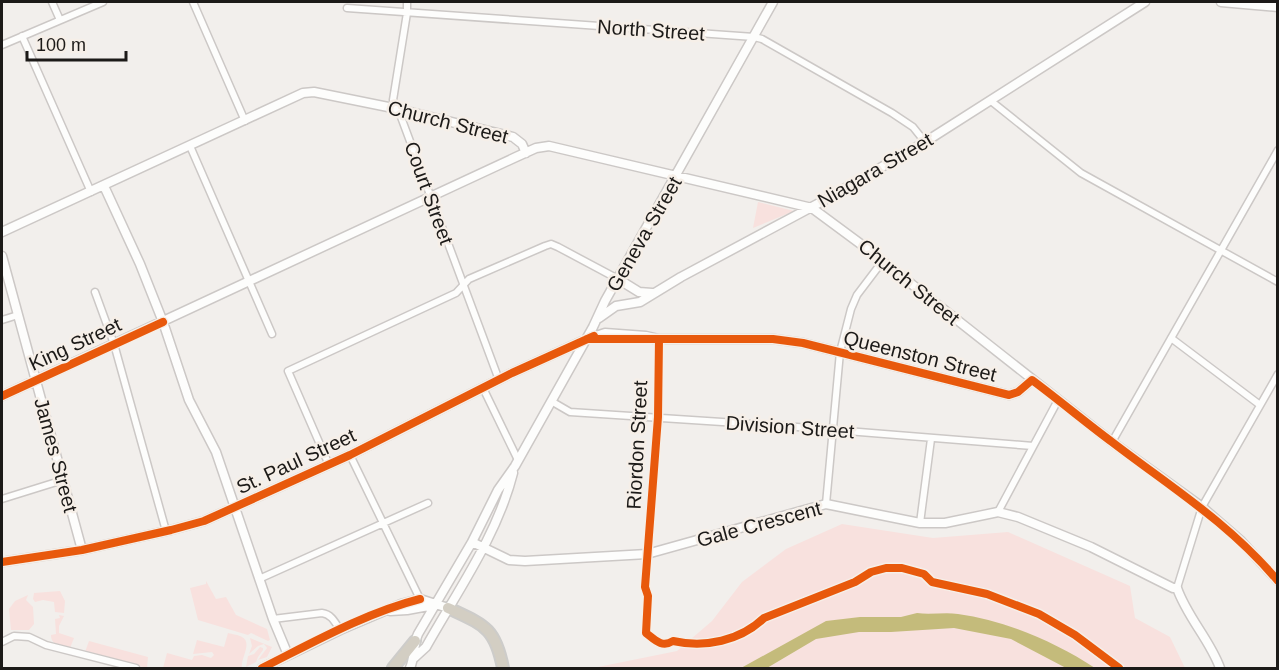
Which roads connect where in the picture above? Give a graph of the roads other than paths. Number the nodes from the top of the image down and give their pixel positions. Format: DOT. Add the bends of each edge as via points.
graph roads {
  1 [pos="52,2"];
  2 [pos="103,2"];
  3 [pos="193,2"];
  4 [pos="407,2"];
  5 [pos="773,2"];
  6 [pos="1145,2"];
  7 [pos="1221,2"];
  8 [pos="1278,7"];
  9 [pos="346,8"];
  10 [pos="407,13"];
  11 [pos="60,20"];
  12 [pos="22,36"];
  13 [pos="754,37"];
  14 [pos="2,45"];
  15 [pos="991,101"];
  16 [pos="398,109"];
  17 [pos="245,121"];
  18 [pos="925,142"];
  19 [pos="190,146"];
  20 [pos="1278,150"];
  21 [pos="526,153"];
  22 [pos="677,176"];
  23 [pos="104,186"];
  24 [pos="91,192"];
  25 [pos="430,197"];
  26 [pos="812,208"];
  27 [pos="2,232"];
  28 [pos="1221,250"];
  29 [pos="2,256"];
  30 [pos="882,262"];
  31 [pos="618,279"];
  32 [pos="249,281"];
  33 [pos="1278,282"];
  34 [pos="462,285"];
  35 [pos="95,292"];
  36 [pos="655,292"];
  37 [pos="18,315"];
  38 [pos="2,320"];
  39 [pos="597,321"];
  40 [pos="163,322"];
  41 [pos="272,334"];
  42 [pos="1171,338"];
  43 [pos="587,339"];
  44 [pos="658,339"];
  45 [pos="114,344"];
  46 [pos="840,352"];
  47 [pos="1278,374"];
  48 [pos="499,380"];
  49 [pos="1032,380"];
  50 [pos="36,381"];
  51 [pos="483,388"];
  52 [pos="2,396"];
  53 [pos="1058,400"];
  54 [pos="551,401"];
  55 [pos="1260,405"];
  56 [pos="658,417"];
  57 [pos="834,430"];
  58 [pos="931,438"];
  59 [pos="1112,442"];
  60 [pos="1033,446"];
  61 [pos="350,455"];
  62 [pos="517,463"];
  63 [pos="329,465"];
  64 [pos="63,480"];
  65 [pos="2,499"];
  66 [pos="428,502"];
  67 [pos="826,504"];
  68 [pos="236,507"];
  69 [pos="1202,507"];
  70 [pos="998,512"];
  71 [pos="383,523"];
  72 [pos="920,523"];
  73 [pos="166,531"];
  74 [pos="472,542"];
  75 [pos="484,548"];
  76 [pos="82,550"];
  77 [pos="647,554"];
  78 [pos="2,562"];
  79 [pos="1276,576"];
  80 [pos="259,579"];
  81 [pos="645,587"];
  82 [pos="1177,588"];
  83 [pos="420,599"];
  84 [pos="434,605"];
  85 [pos="448,608"];
  86 [pos="407,610"];
  87 [pos="385,611"];
  88 [pos="273,619"];
  89 [pos="340,630"];
  90 [pos="416,637"];
  91 [pos="2,642"];
  92 [pos="288,655"];
  93 [pos="414,658"];
  94 [pos="136,669"];
  95 [pos="262,669"];
  96 [pos="393,669"];
  97 [pos="410,669"];
  98 [pos="503,669"];
  99 [pos="1220,669"];
  1 -- 11 [label="street"];
  2 -- 11 [label="street"];
  3 -- 17 [label="street"];
  4 -- 10 [label="street, Court Street"];
  5 -- 13 [label="main road, Geneva Street"];
  6 -- 15 [label="main road, Niagara Street"];
  7 -- 8 [label="main road"];
  9 -- 10 [label="street, North Street"];
  10 -- 13 [label="street, North Street"];
  10 -- 16 [label="street, Court Street" via="393,99"];
  11 -- 12 [label="street"];
  12 -- 14 [label="street"];
  12 -- 24 [label="street"];
  13 -- 18 [label="street, North Street" via="892,113 913,127"];
  13 -- 22 [label="main road, Geneva Street"];
  15 -- 18 [label="main road, Niagara Street"];
  15 -- 28 [label="street" via="1081,173"];
  16 -- 17 [label="main road, Church Street" via="314,92 303,93"];
  16 -- 21 [label="main road, Church Street" via="513,137"];
  16 -- 25 [label="street, Court Street"];
  17 -- 19 [label="main road, Church Street"];
  18 -- 26 [label="main road, Niagara Street"];
  19 -- 23 [label="main road, Church Street"];
  19 -- 32 [label="street"];
  20 -- 28 [label="street"];
  21 -- 22 [label="main road, Church Street" via="549,146"];
  21 -- 25 [label="main road, King Street"];
  22 -- 26 [label="main road, Church Street"];
  22 -- 31 [label="main road, Geneva Street"];
  23 -- 24 [label="main road, Church Street"];
  23 -- 40 [label="main road"];
  24 -- 27 [label="main road, Church Street"];
  25 -- 32 [label="main road, King Street"];
  25 -- 34 [label="street, Court Street"];
  26 -- 30 [label="main road, Church Street"];
  26 -- 36 [label="main road, Niagara Street"];
  28 -- 33 [label="street"];
  28 -- 42 [label="street"];
  29 -- 37 [label="main road, James Street"];
  30 -- 46 [label="street" via="857,296"];
  30 -- 49 [label="main road, Church Street"];
  31 -- 34 [label="street" via="551,244"];
  31 -- 36 [label="main road" via="639,292"];
  31 -- 39 [label="main road, Geneva Street"];
  32 -- 40 [label="main road, King Street"];
  32 -- 41 [label="street"];
  34 -- 48 [label="street, Court Street"];
  34 -- 63 [label="street" via="456,293 288,371"];
  35 -- 45 [label="street"];
  36 -- 39 [label="main road, Niagara Street" via="639,302 616,306"];
  37 -- 38 [label="street"];
  37 -- 50 [label="main road, James Street"];
  39 -- 43 [label="main road, Geneva Street"];
  40 -- 45 [label="main road, King Street"];
  40 -- 68 [label="main road" via="189,400 216,452"];
  42 -- 55 [label="street"];
  42 -- 59 [label="street"];
  43 -- 44 [label="main road, Queenston Street"];
  43 -- 48 [label="main road, St. Paul Street"];
  43 -- 54 [label="main road, Geneva Street"];
  44 -- 46 [label="main road, Queenston Street" via="773,339"];
  44 -- 56 [label="street, Riordon Street"];
  45 -- 50 [label="main road, King Street"];
  45 -- 73 [label="street"];
  46 -- 49 [label="main road, Queenston Street" via="1009,395"];
  46 -- 57 [label="street"];
  47 -- 55 [label="street"];
  48 -- 51 [label="main road, St. Paul Street"];
  49 -- 53 [label="main road"];
  50 -- 52 [label="main road, King Street"];
  50 -- 64 [label="main road, James Street"];
  51 -- 61 [label="main road, St. Paul Street"];
  51 -- 62 [label="street"];
  53 -- 59 [label="main road"];
  53 -- 60 [label="street"];
  54 -- 56 [label="street, Division Street" via="570,412"];
  54 -- 62 [label="main road, Geneva Street"];
  55 -- 69 [label="street"];
  56 -- 57 [label="street, Division Street"];
  56 -- 77 [label="street, Riordon Street"];
  57 -- 58 [label="street, Division Street"];
  57 -- 67 [label="street"];
  58 -- 60 [label="street, Division Street"];
  58 -- 72 [label="street"];
  59 -- 69 [label="main road"];
  60 -- 70 [label="street"];
  61 -- 63 [label="main road, St. Paul Street"];
  61 -- 71 [label="street"];
  62 -- 74 [label="main road, Geneva Street" via="498,490"];
  62 -- 75 [label="main road, Geneva Street" via="507,498"];
  63 -- 68 [label="main road, St. Paul Street"];
  64 -- 65 [label="street"];
  64 -- 76 [label="main road, James Street"];
  66 -- 71 [label="street"];
  67 -- 72 [label="main road, Gale Crescent"];
  67 -- 77 [label="main road, Gale Crescent"];
  68 -- 73 [label="main road, St. Paul Street"];
  68 -- 80 [label="main road"];
  69 -- 79 [label="main road"];
  69 -- 82 [label="street"];
  70 -- 72 [label="main road, Gale Crescent"];
  70 -- 82 [label="main road, Gale Crescent" via="1091,547"];
  71 -- 80 [label="street"];
  71 -- 83 [label="street"];
  73 -- 76 [label="main road, St. Paul Street"];
  74 -- 75 [label="main road, Gale Crescent"];
  74 -- 84 [label="main road, Geneva Street"];
  75 -- 77 [label="main road, Gale Crescent" via="509,560 525,561"];
  75 -- 85 [label="main road, Geneva Street"];
  76 -- 78 [label="main road, St. Paul Street"];
  77 -- 81 [label="street, Riordon Street"];
  80 -- 88 [label="main road"];
  82 -- 99 [label="main road"];
  83 -- 84 [label="main road"];
  83 -- 87 [label="main road"];
  84 -- 85 [label="main road"];
  84 -- 86 [label="main road"];
  84 -- 90 [label="main road, Geneva Street"];
  85 -- 93 [label="main road, Geneva Street" via="426,647"];
  85 -- 98 [label="highway" via="488,630 498,643"];
  86 -- 87 [label="main road"];
  86 -- 90 [label="main road" via="420,619"];
  87 -- 89 [label="main road"];
  88 -- 89 [label="street" via="322,613 332,618"];
  88 -- 92 [label="main road"];
  89 -- 92 [label="main road"];
  90 -- 93 [label="main road, Geneva Street"];
  90 -- 96 [label="highway"];
  91 -- 94 [label="street" via="14,636 29,637"];
  92 -- 95 [label="main road"];
  93 -- 97 [label="main road, Geneva Street"];
}
